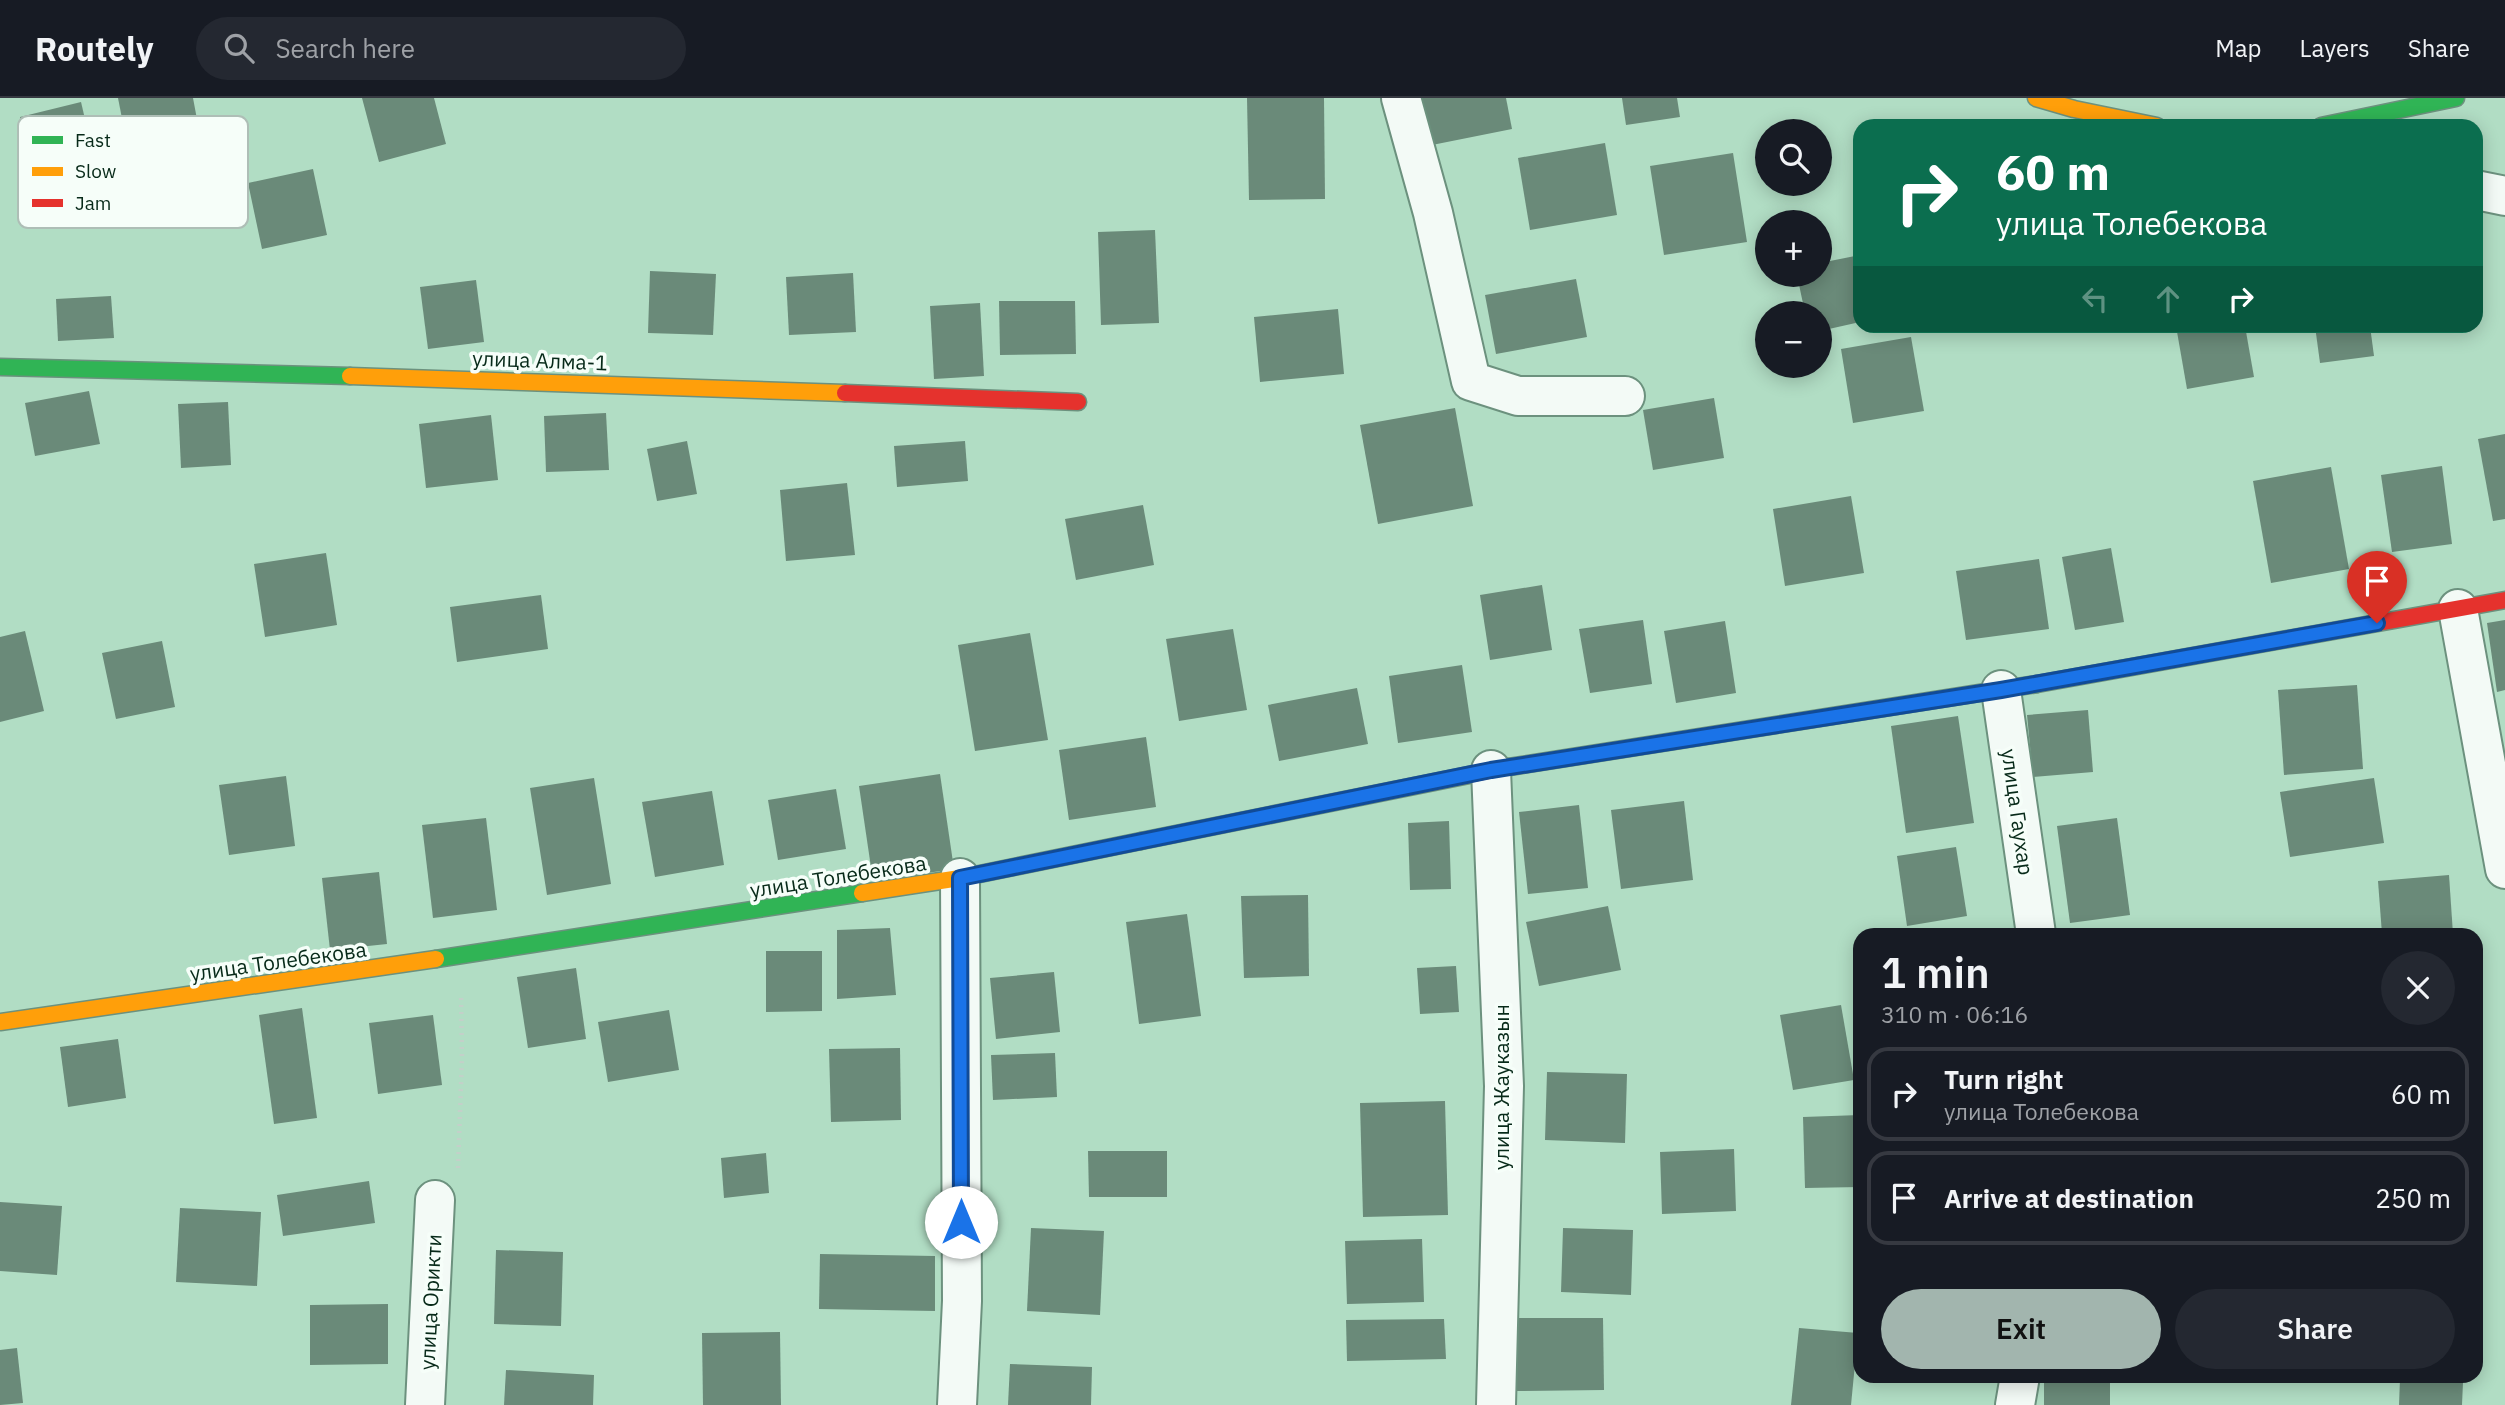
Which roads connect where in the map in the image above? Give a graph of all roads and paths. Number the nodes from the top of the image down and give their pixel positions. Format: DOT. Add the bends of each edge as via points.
graph roads {
  1 [pos="1401,98"];
  2 [pos="2036,98"];
  3 [pos="2456,98"];
  4 [pos="2123,119"];
  5 [pos="2355,119"];
  6 [pos="2483,191"];
  7 [pos="2505,196"];
  8 [pos="0,367"];
  9 [pos="1625,396"];
  10 [pos="1078,402"];
  11 [pos="2505,600"];
  12 [pos="2458,609"];
  13 [pos="2001,690"];
  14 [pos="1491,770"];
  15 [pos="2505,869"];
  16 [pos="960,878"];
  17 [pos="2035,928"];
  18 [pos="458,956"];
  19 [pos="0,1022"];
  20 [pos="435,1200"];
  21 [pos="2019,1383"];
  22 [pos="425,1405"];
  23 [pos="957,1405"];
  24 [pos="1496,1405"];
  25 [pos="2015,1405"];
  1 -- 9 [label="street" via="1471,381 1518,396"];
  2 -- 4 [label="street"];
  3 -- 5 [label="street"];
  6 -- 7 [label="street"];
  8 -- 10 [label="street, улица Алма-1"];
  11 -- 12 [label="street, улица Толебекова"];
  12 -- 13 [label="street, улица Толебекова"];
  12 -- 15 [label="street"];
  13 -- 14 [label="street, улица Толебекова"];
  13 -- 17 [label="street, улица Гаухар"];
  14 -- 16 [label="street, улица Толебекова"];
  14 -- 24 [label="street, улица Жауказын" via="1504,1086"];
  16 -- 18 [label="street, улица Толебекова"];
  16 -- 23 [label="street" via="962,1301"];
  18 -- 19 [label="street, улица Толебекова"];
  18 -- 20 [label="path" via="462,1058 457,1184"];
  20 -- 22 [label="street, улица Орикти"];
  21 -- 25 [label="street"];
}
